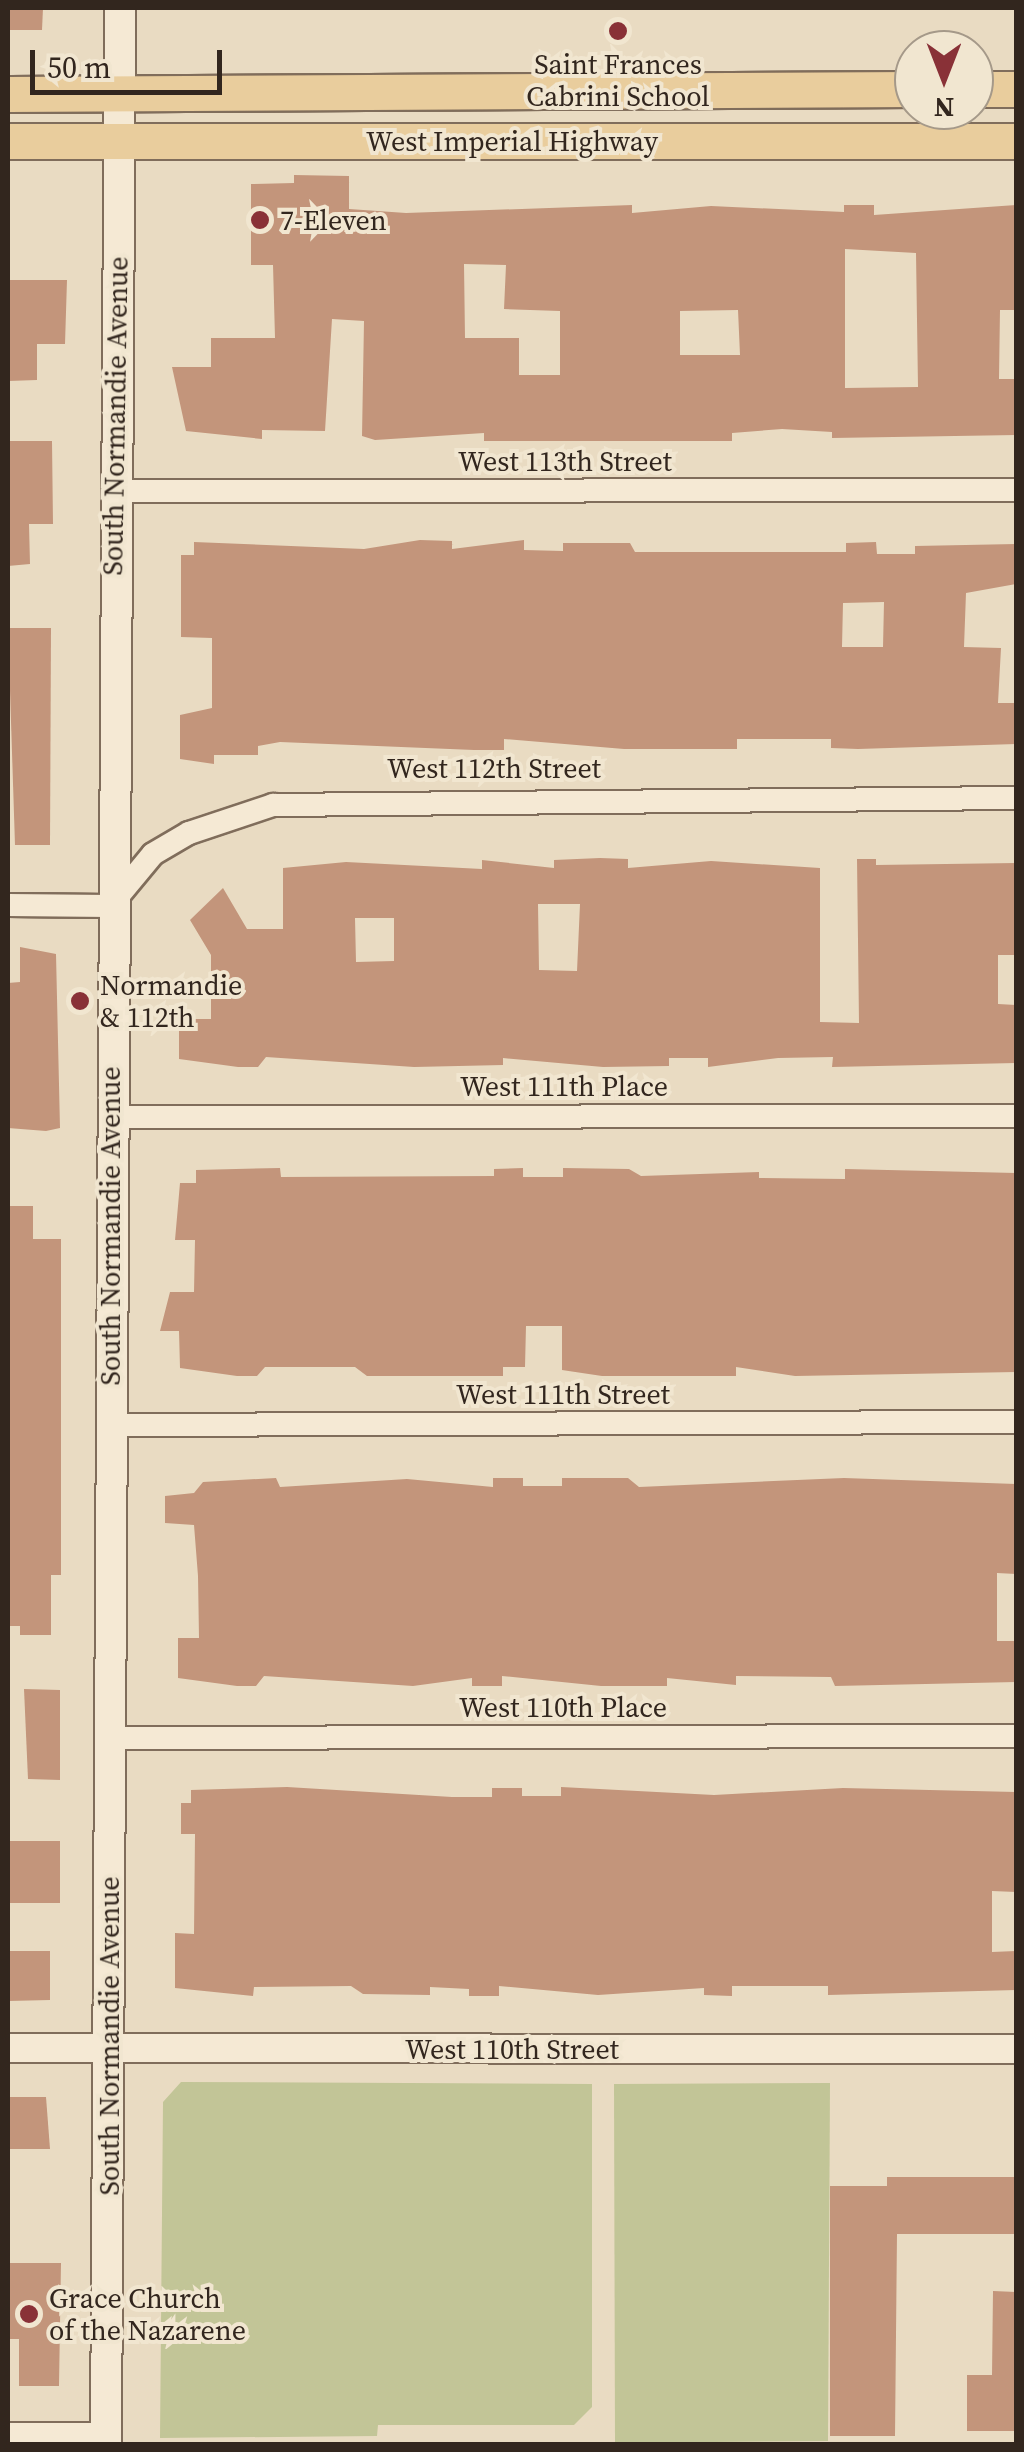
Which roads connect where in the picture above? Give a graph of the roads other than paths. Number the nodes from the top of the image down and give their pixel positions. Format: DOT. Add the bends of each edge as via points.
graph roads {
  1 [pos="120,8"];
  2 [pos="894,90"];
  3 [pos="8,94"];
  4 [pos="119,95"];
  5 [pos="8,141"];
  6 [pos="118,141"];
  7 [pos="1016,141"];
  8 [pos="1016,490"];
  9 [pos="114,492"];
  10 [pos="1016,798"];
  11 [pos="8,905"];
  12 [pos="110,906"];
  13 [pos="1016,1116"];
  14 [pos="111,1117"];
  15 [pos="1016,1422"];
  16 [pos="109,1426"];
  17 [pos="1016,1736"];
  18 [pos="110,1738"];
  19 [pos="8,2048"];
  20 [pos="109,2049"];
  21 [pos="1016,2049"];
  22 [pos="8,2434"];
  23 [pos="106,2439"];
  1 -- 4 [label="main road, South Normandie Avenue"];
  2 -- 4 [label="main road, West Imperial Highway"];
  3 -- 4 [label="main road, West Imperial Highway"];
  4 -- 6 [label="main road, South Normandie Avenue"];
  5 -- 6 [label="main road, West Imperial Highway"];
  6 -- 7 [label="main road, West Imperial Highway"];
  6 -- 9 [label="main road, South Normandie Avenue"];
  8 -- 9 [label="street, West 113th Street"];
  9 -- 12 [label="main road, South Normandie Avenue"];
  10 -- 12 [label="street, West 112th Street" via="273,804 153,854"];
  11 -- 12 [label="street"];
  12 -- 14 [label="main road, South Normandie Avenue"];
  13 -- 14 [label="street, West 111th Place"];
  14 -- 16 [label="main road, South Normandie Avenue"];
  15 -- 16 [label="street, West 111th Street"];
  16 -- 18 [label="main road, South Normandie Avenue"];
  17 -- 18 [label="street, West 110th Place"];
  18 -- 20 [label="main road, South Normandie Avenue"];
  19 -- 20 [label="street, West 110th Street"];
  20 -- 21 [label="street, West 110th Street"];
  20 -- 23 [label="main road, South Normandie Avenue"];
  22 -- 23 [label="street"];
}
